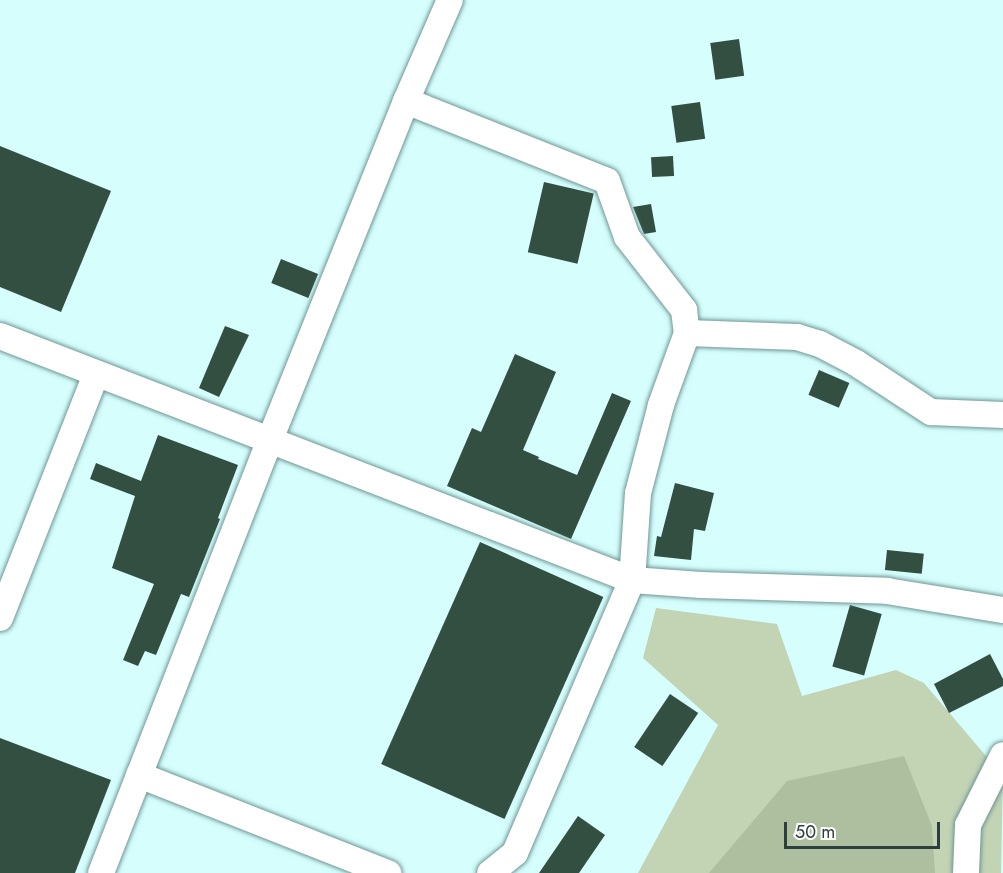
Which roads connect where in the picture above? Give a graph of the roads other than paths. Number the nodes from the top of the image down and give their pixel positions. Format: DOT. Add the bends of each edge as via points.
graph roads {
  1 [pos="450,0"];
  2 [pos="406,101"];
  3 [pos="687,333"];
  4 [pos="0,336"];
  5 [pos="96,374"];
  6 [pos="1003,415"];
  7 [pos="269,442"];
  8 [pos="632,580"];
  9 [pos="1003,610"];
  10 [pos="0,618"];
  11 [pos="1003,755"];
  12 [pos="139,775"];
  13 [pos="101,873"];
  14 [pos="388,873"];
  15 [pos="490,873"];
  16 [pos="966,873"];
  1 -- 2 [label="street"];
  2 -- 3 [label="street" via="607,181 627,237 684,310"];
  2 -- 7 [label="street"];
  3 -- 6 [label="street" via="797,337 856,363 931,412"];
  3 -- 8 [label="street" via="661,405 638,493"];
  4 -- 5 [label="street"];
  5 -- 7 [label="street"];
  5 -- 10 [label="street"];
  7 -- 8 [label="street"];
  7 -- 12 [label="street"];
  8 -- 9 [label="street" via="887,591"];
  8 -- 15 [label="street" via="515,853"];
  11 -- 16 [label="street" via="968,825"];
  12 -- 13 [label="street"];
  12 -- 14 [label="street"];
}
